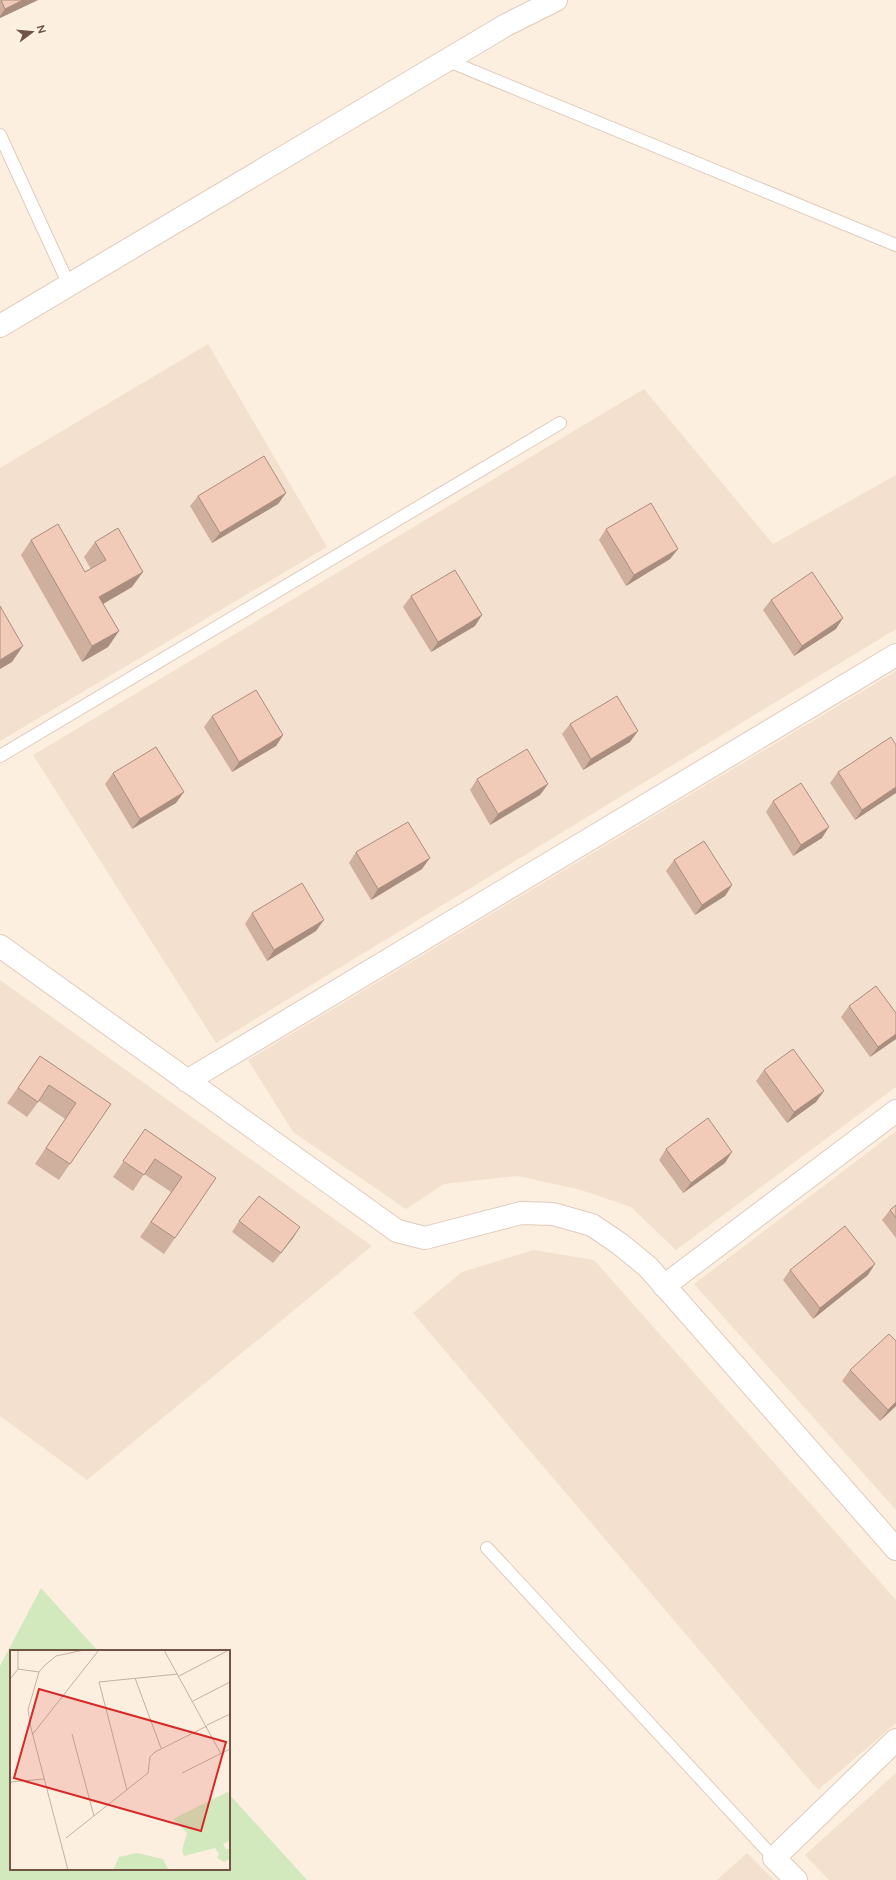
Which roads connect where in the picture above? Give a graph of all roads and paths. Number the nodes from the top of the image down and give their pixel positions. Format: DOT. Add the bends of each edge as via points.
graph roads {
  1 [pos="556,0"];
  2 [pos="446,60"];
  3 [pos="0,135"];
  4 [pos="896,245"];
  5 [pos="69,285"];
  6 [pos="0,326"];
  7 [pos="560,423"];
  8 [pos="896,655"];
  9 [pos="0,756"];
  10 [pos="0,946"];
  11 [pos="187,1081"];
  12 [pos="896,1111"];
  13 [pos="664,1286"];
  14 [pos="487,1548"];
  15 [pos="896,1549"];
  16 [pos="896,1740"];
  17 [pos="774,1858"];
  18 [pos="796,1880"];
  1 -- 2 [label="street" via="506,24"];
  2 -- 4 [label="lane"];
  2 -- 5 [label="street"];
  3 -- 5 [label="lane"];
  5 -- 6 [label="street"];
  7 -- 9 [label="lane"];
  8 -- 11 [label="street"];
  10 -- 11 [label="street"];
  11 -- 13 [label="street" via="398,1231 426,1238 522,1213 553,1214 592,1225 648,1267"];
  12 -- 13 [label="street"];
  13 -- 15 [label="street"];
  14 -- 17 [label="lane"];
  16 -- 17 [label="street"];
  17 -- 18 [label="street"];
}
